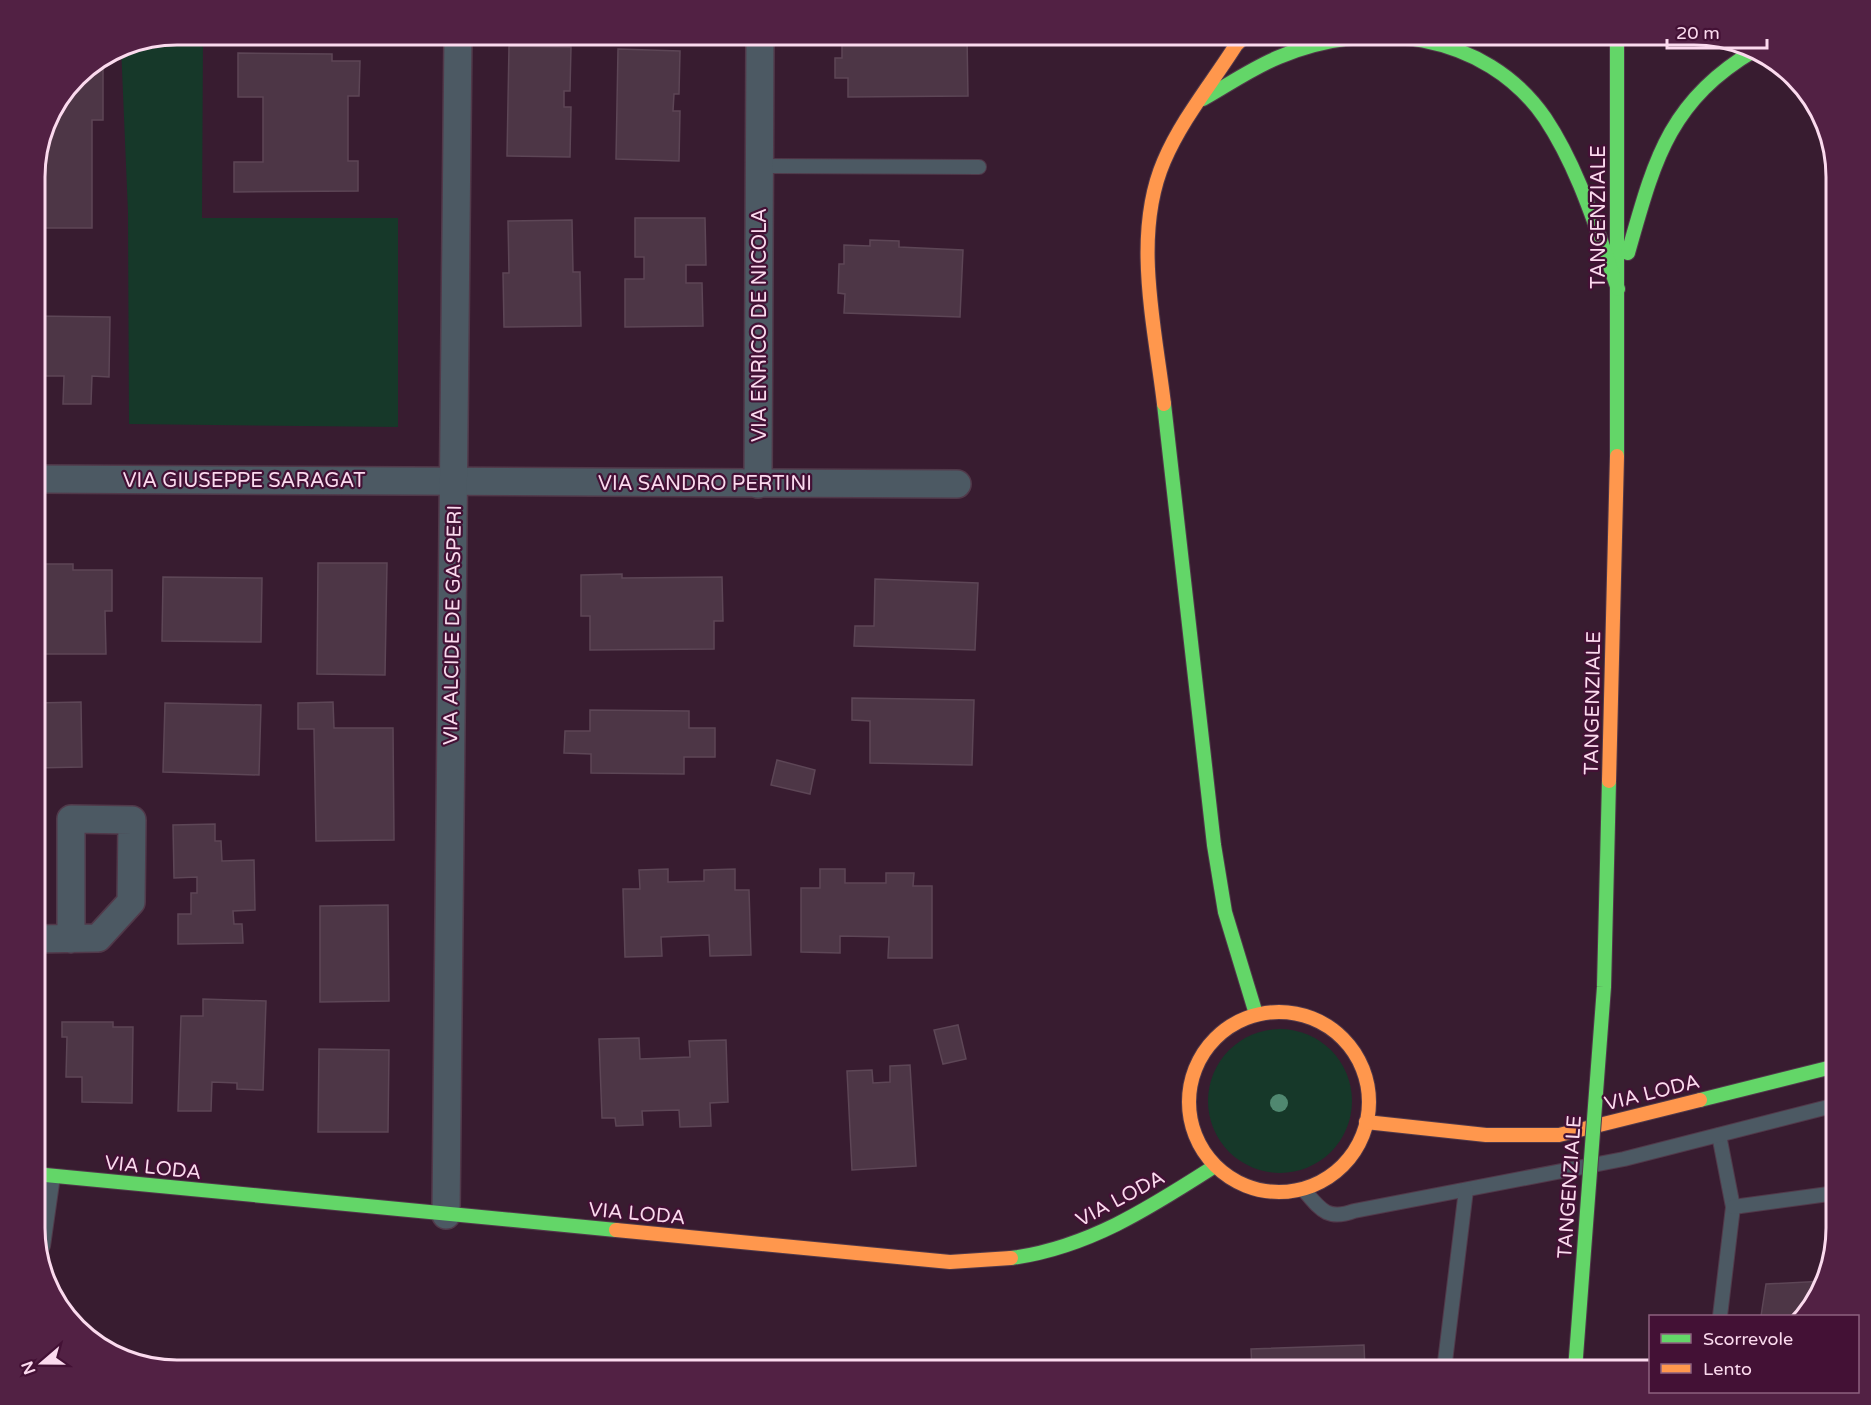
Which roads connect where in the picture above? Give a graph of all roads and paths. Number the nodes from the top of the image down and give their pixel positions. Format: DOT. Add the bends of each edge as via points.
graph roads {
  1 [pos="458,45"];
  2 [pos="760,45"];
  3 [pos="1236,45"];
  4 [pos="1319,45"];
  5 [pos="1440,45"];
  6 [pos="1617,45"];
  7 [pos="1746,56"];
  8 [pos="1202,100"];
  9 [pos="759,166"];
  10 [pos="979,167"];
  11 [pos="1618,289"];
  12 [pos="45,479"];
  13 [pos="453,481"];
  14 [pos="758,484"];
  15 [pos="957,484"];
  16 [pos="45,939"];
  17 [pos="70,939"];
  18 [pos="1256,1014"];
  19 [pos="1826,1068"];
  20 [pos="1826,1108"];
  21 [pos="1366,1122"];
  22 [pos="1719,1135"];
  23 [pos="1215,1166"];
  24 [pos="45,1175"];
  25 [pos="52,1176"];
  26 [pos="1303,1189"];
  27 [pos="1466,1190"];
  28 [pos="1826,1194"];
  29 [pos="1732,1207"];
  30 [pos="446,1215"];
  31 [pos="45,1230"];
  32 [pos="1720,1315"];
  33 [pos="1445,1360"];
  34 [pos="1576,1360"];
  1 -- 13 [label="street, VIA ALCIDE DE GASPERI"];
  2 -- 9 [label="street, VIA ENRICO DE NICOLA"];
  3 -- 8 [label="main road"];
  4 -- 8 [label="main road" via="1278,58"];
  5 -- 11 [label="main road" via="1494,68 1527,96 1554,132 1582,191"];
  6 -- 11 [label="main road, TANGENZIALE"];
  7 -- 11 [label="main road" via="1721,71 1690,102 1669,131 1653,166"];
  8 -- 18 [label="main road" via="1173,143 1158,177 1149,220 1148,268 1214,846 1225,912"];
  9 -- 10 [label="lane"];
  9 -- 14 [label="street, VIA ENRICO DE NICOLA"];
  11 -- 34 [label="main road, TANGENZIALE, bridge" via="1604,987"];
  12 -- 13 [label="street, VIA GIUSEPPE SARAGAT"];
  13 -- 14 [label="street, VIA SANDRO PERTINI"];
  13 -- 30 [label="street, VIA ALCIDE DE GASPERI"];
  14 -- 15 [label="street, VIA SANDRO PERTINI"];
  16 -- 17 [label="street"];
  18 -- 21 [label="main road" via="1292,1012 1341,1037 1362,1067 1367,1085"];
  18 -- 23 [label="main road" via="1238,1021 1215,1038 1191,1078 1194,1135"];
  19 -- 21 [label="main road, VIA LODA" via="1559,1135 1486,1136"];
  20 -- 22 [label="lane"];
  21 -- 26 [label="main road" via="1356,1148 1339,1169"];
  22 -- 27 [label="lane" via="1624,1159"];
  22 -- 29 [label="lane"];
  23 -- 26 [label="main road" via="1230,1178 1265,1191"];
  23 -- 30 [label="main road, VIA LODA" via="1106,1232 1072,1245 1011,1258 950,1262"];
  24 -- 25 [label="main road, VIA LODA"];
  25 -- 30 [label="main road, VIA LODA"];
  25 -- 31 [label="lane"];
  26 -- 27 [label="lane" via="1321,1211 1339,1217"];
  27 -- 33 [label="lane"];
  28 -- 29 [label="lane"];
  29 -- 32 [label="lane"];
}
